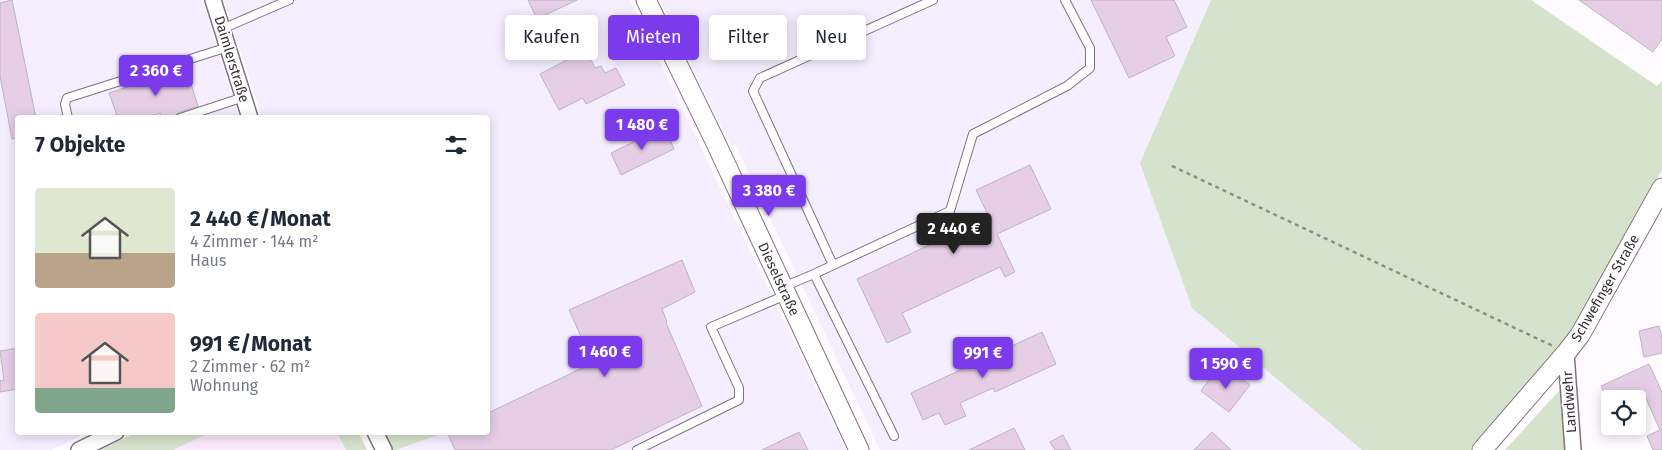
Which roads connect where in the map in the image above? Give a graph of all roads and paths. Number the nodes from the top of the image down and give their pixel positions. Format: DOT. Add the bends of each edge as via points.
graph roads {
  1 [pos="213,0"];
  2 [pos="289,0"];
  3 [pos="646,0"];
  4 [pos="933,0"];
  5 [pos="1065,0"];
  6 [pos="222,29"];
  7 [pos="228,47"];
  8 [pos="244,97"];
  9 [pos="67,115"];
  10 [pos="189,115"];
  11 [pos="249,115"];
  12 [pos="1172,166"];
  13 [pos="1662,188"];
  14 [pos="833,265"];
  15 [pos="814,274"];
  16 [pos="785,291"];
  17 [pos="1566,353"];
  18 [pos="110,435"];
  19 [pos="377,435"];
  20 [pos="894,436"];
  21 [pos="80,450"];
  22 [pos="384,450"];
  23 [pos="637,450"];
  24 [pos="859,450"];
  25 [pos="1482,450"];
  26 [pos="1573,450"];
  1 -- 6 [label="street, Daimlerstraße"];
  2 -- 6 [label="lane"];
  3 -- 16 [label="street, Dieselstraße"];
  4 -- 14 [label="lane" via="760,78 753,91"];
  5 -- 14 [label="lane" via="1090,48 1090,68 1067,86 973,134 950,211"];
  6 -- 7 [label="street, Daimlerstraße"];
  7 -- 8 [label="street, Daimlerstraße"];
  7 -- 9 [label="lane" via="67,98"];
  8 -- 10 [label="lane"];
  8 -- 11 [label="street, Daimlerstraße"];
  12 -- 17 [label="path"];
  13 -- 17 [label="street, Schwefinger Straße" via="1598,306"];
  14 -- 15 [label="lane"];
  15 -- 16 [label="lane"];
  15 -- 20 [label="lane"];
  16 -- 23 [label="lane" via="711,326 738,388 740,400"];
  16 -- 24 [label="street, Dieselstraße"];
  17 -- 25 [label="street, Schwefinger Straße"];
  17 -- 26 [label="street, Landwehr"];
  18 -- 21 [label="street"];
  19 -- 22 [label="street"];
}
